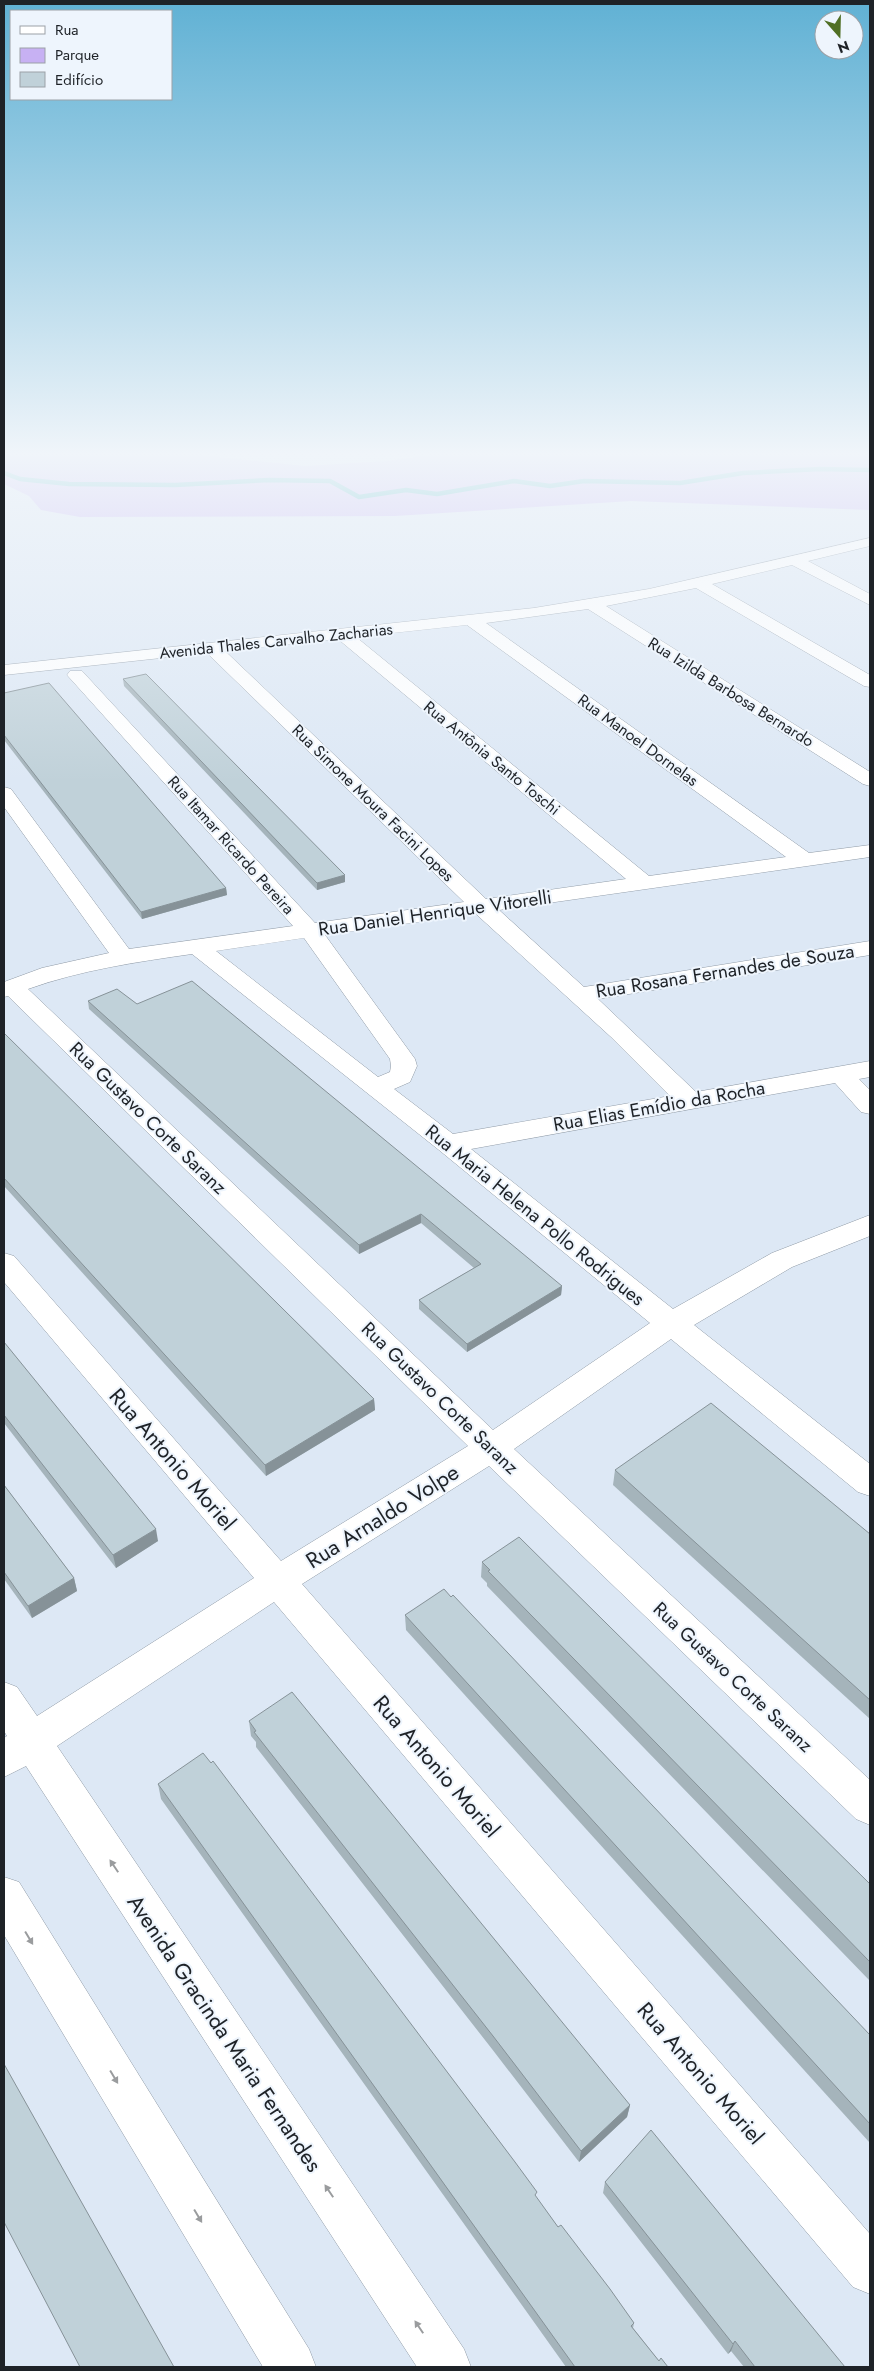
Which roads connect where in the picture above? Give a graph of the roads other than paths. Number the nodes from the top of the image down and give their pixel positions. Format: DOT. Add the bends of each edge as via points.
graph roads {
  1 [pos="791,561"];
  2 [pos="795,561"];
  3 [pos="699,584"];
  4 [pos="870,600"];
  5 [pos="592,604"];
  6 [pos="471,620"];
  7 [pos="342,634"];
  8 [pos="211,648"];
  9 [pos="4,670"];
  10 [pos="76,674"];
  11 [pos="870,682"];
  12 [pos="870,780"];
  13 [pos="4,793"];
  14 [pos="870,851"];
  15 [pos="804,860"];
  16 [pos="643,882"];
  17 [pos="482,907"];
  18 [pos="310,932"];
  19 [pos="198,948"];
  20 [pos="870,948"];
  21 [pos="123,957"];
  22 [pos="8,988"];
  23 [pos="580,995"];
  24 [pos="870,1068"];
  25 [pos="841,1074"];
  26 [pos="375,1088"];
  27 [pos="689,1100"];
  28 [pos="870,1106"];
  29 [pos="448,1144"];
  30 [pos="870,1225"];
  31 [pos="4,1263"];
  32 [pos="671,1324"];
  33 [pos="490,1448"];
  34 [pos="870,1484"];
  35 [pos="278,1581"];
  36 [pos="4,1699"];
  37 [pos="18,1750"];
  38 [pos="870,1806"];
  39 [pos="4,1897"];
  40 [pos="870,2270"];
  41 [pos="291,2367"];
  42 [pos="446,2367"];
  1 -- 3 [label="street, Avenida Thales Carvalho Zacharias"];
  2 -- 4 [label="street"];
  3 -- 5 [label="street, Avenida Thales Carvalho Zacharias"];
  3 -- 11 [label="street"];
  5 -- 6 [label="street, Avenida Thales Carvalho Zacharias"];
  5 -- 12 [label="street, Rua Izilda Barbosa Bernardo"];
  6 -- 7 [label="street, Avenida Thales Carvalho Zacharias"];
  6 -- 15 [label="street, Rua Manoel Dornelas"];
  7 -- 8 [label="street, Avenida Thales Carvalho Zacharias"];
  7 -- 16 [label="street, Rua Antônia Santo Toschi"];
  8 -- 9 [label="street, Avenida Thales Carvalho Zacharias"];
  8 -- 17 [label="street, Rua Simone Moura Facini Lopes"];
  10 -- 18 [label="street, Rua Itamar Ricardo Pereira"];
  13 -- 21 [label="street"];
  14 -- 15 [label="street, Rua Daniel Henrique Vitorelli"];
  15 -- 16 [label="street, Rua Daniel Henrique Vitorelli"];
  16 -- 17 [label="street, Rua Daniel Henrique Vitorelli"];
  17 -- 18 [label="street, Rua Daniel Henrique Vitorelli"];
  17 -- 23 [label="street, Rua Simone Moura Facini Lopes"];
  18 -- 19 [label="street, Rua Daniel Henrique Vitorelli"];
  18 -- 26 [label="street, Rua Itamar Ricardo Pereira" via="402,1060 401,1076"];
  19 -- 21 [label="street, Rua Daniel Henrique Vitorelli"];
  19 -- 26 [label="street, Rua Maria Helena Pollo Rodrigues"];
  20 -- 23 [label="street, Rua Rosana Fernandes de Souza"];
  21 -- 22 [label="street, Rua Daniel Henrique Vitorelli" via="50,973"];
  22 -- 33 [label="street, Rua Gustavo Corte Saranz"];
  23 -- 27 [label="street, Rua Simone Moura Facini Lopes"];
  24 -- 25 [label="street, Rua Elias Emídio da Rocha"];
  25 -- 27 [label="street, Rua Elias Emídio da Rocha"];
  25 -- 28 [label="street"];
  26 -- 29 [label="street, Rua Maria Helena Pollo Rodrigues"];
  27 -- 29 [label="street, Rua Elias Emídio da Rocha"];
  29 -- 32 [label="street, Rua Maria Helena Pollo Rodrigues"];
  30 -- 32 [label="street, Rua Arnaldo Volpe" via="782,1260"];
  31 -- 35 [label="street, Rua Antonio Moriel"];
  32 -- 33 [label="street, Rua Arnaldo Volpe"];
  32 -- 34 [label="street, Rua Maria Helena Pollo Rodrigues"];
  33 -- 35 [label="street, Rua Arnaldo Volpe"];
  33 -- 38 [label="street, Rua Gustavo Corte Saranz"];
  35 -- 37 [label="street, Rua Arnaldo Volpe"];
  35 -- 40 [label="street, Rua Antonio Moriel"];
  36 -- 37 [label="street, Avenida Gracinda Maria Fernandes"];
  42 -- 37 [label="street, Avenida Gracinda Maria Fernandes, one-way"];
  39 -- 41 [label="street, one-way"];
}
